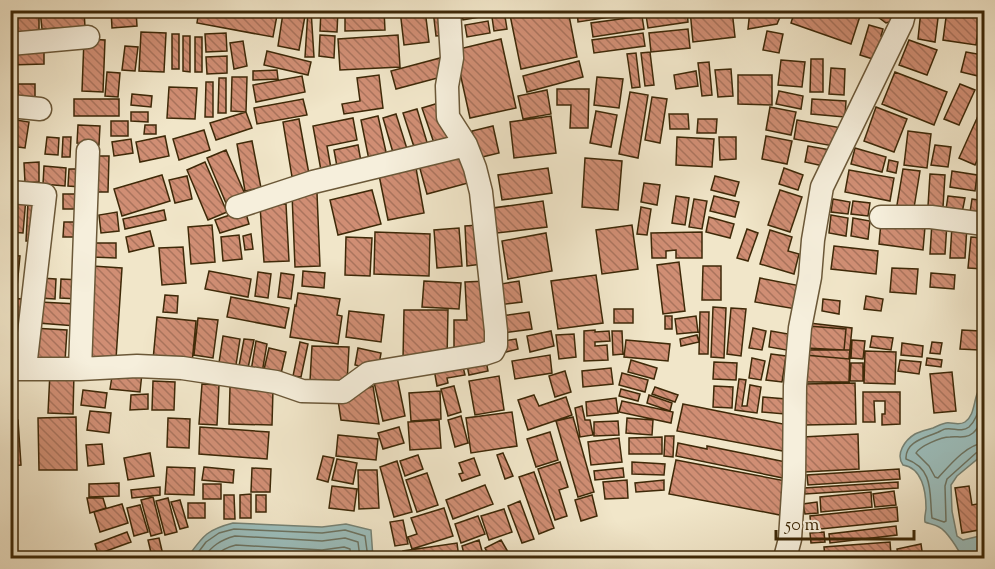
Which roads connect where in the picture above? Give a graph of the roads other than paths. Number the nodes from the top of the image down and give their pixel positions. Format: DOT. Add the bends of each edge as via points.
graph roads {
  1 [pos="449,10"];
  2 [pos="905,10"];
  3 [pos="88,37"];
  4 [pos="10,44"];
  5 [pos="10,106"];
  6 [pos="40,109"];
  7 [pos="466,145"];
  8 [pos="88,151"];
  9 [pos="10,192"];
  10 [pos="237,207"];
  11 [pos="881,217"];
  12 [pos="984,224"];
  13 [pos="18,368"];
  14 [pos="80,369"];
  15 [pos="785,558"];
  1 -- 7 [label="street" via="452,58 447,86 448,117"];
  2 -- 15 [label="street" via="822,187 800,328 790,539"];
  3 -- 4 [label="street"];
  5 -- 6 [label="street"];
  7 -- 10 [label="street" via="313,182"];
  7 -- 14 [label="street" via="481,192 496,331 493,351 369,374 343,392 302,391 276,382 182,368"];
  8 -- 14 [label="street"];
  9 -- 13 [label="street" via="45,195"];
  11 -- 12 [label="street"];
  13 -- 14 [label="street"];
}
